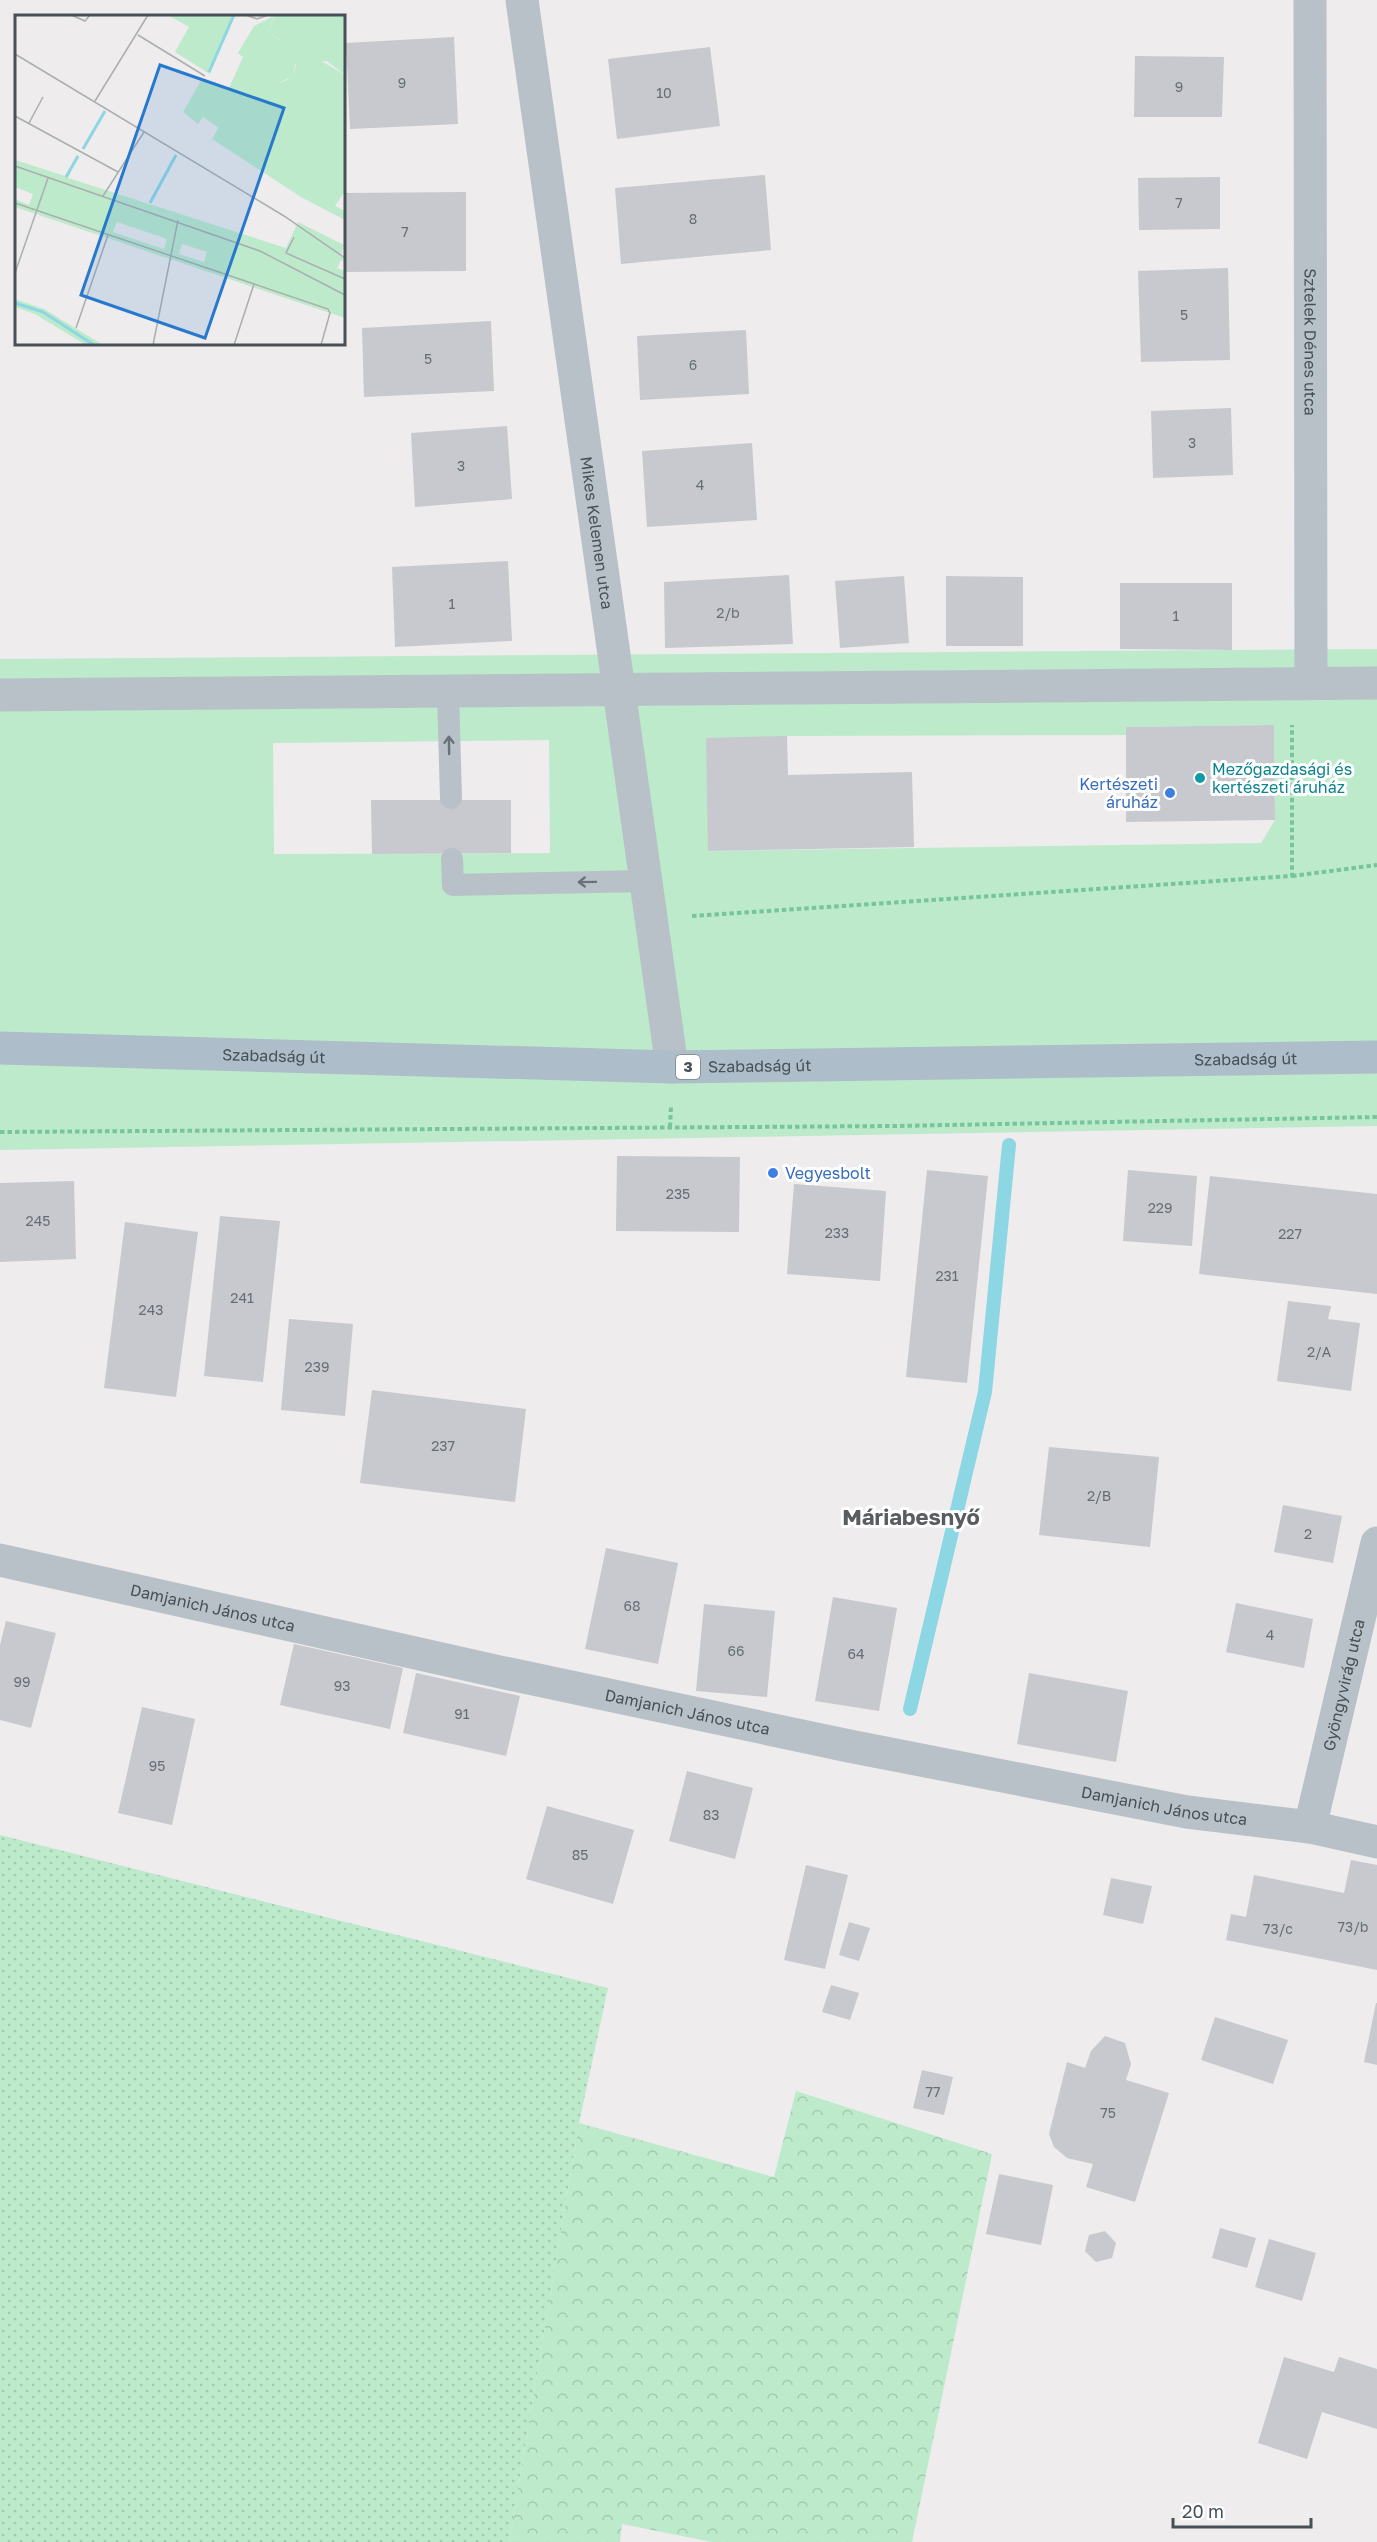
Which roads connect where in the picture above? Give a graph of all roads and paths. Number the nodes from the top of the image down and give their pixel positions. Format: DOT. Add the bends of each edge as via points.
graph roads {
  1 [pos="522,0"];
  2 [pos="1310,0"];
  3 [pos="1301,683"];
  4 [pos="1377,683"];
  5 [pos="617,691"];
  6 [pos="448,692"];
  7 [pos="0,695"];
  8 [pos="451,798"];
  9 [pos="452,859"];
  10 [pos="1377,865"];
  11 [pos="1292,876"];
  12 [pos="646,881"];
  13 [pos="652,919"];
  14 [pos="0,1048"];
  15 [pos="1377,1057"];
  16 [pos="672,1067"];
  17 [pos="1377,1118"];
  18 [pos="0,1132"];
  19 [pos="1377,1543"];
  20 [pos="0,1560"];
  21 [pos="1310,1827"];
  22 [pos="1377,1842"];
  1 -- 5 [label="street, Mikes Kelemen utca"];
  2 -- 3 [label="street, Sztelek Dénes utca"];
  3 -- 4 [label="street"];
  3 -- 5 [label="street"];
  3 -- 11 [label="path"];
  5 -- 6 [label="street"];
  5 -- 12 [label="street, Mikes Kelemen utca"];
  6 -- 7 [label="street"];
  8 -- 6 [label="lane, one-way"];
  12 -- 9 [label="lane, one-way" via="453,885"];
  10 -- 11 [label="path"];
  11 -- 13 [label="path"];
  12 -- 13 [label="street, Mikes Kelemen utca"];
  13 -- 16 [label="street, Mikes Kelemen utca"];
  14 -- 16 [label="main road, Szabadság út / 3"];
  15 -- 16 [label="main road, Szabadság út / 3"];
  17 -- 18 [label="path" via="895,1126"];
  19 -- 21 [label="street, Gyöngyvirág utca"];
  20 -- 21 [label="street, Damjanich János utca" via="849,1746 1187,1812"];
  21 -- 22 [label="street, Damjanich János utca"];
}
